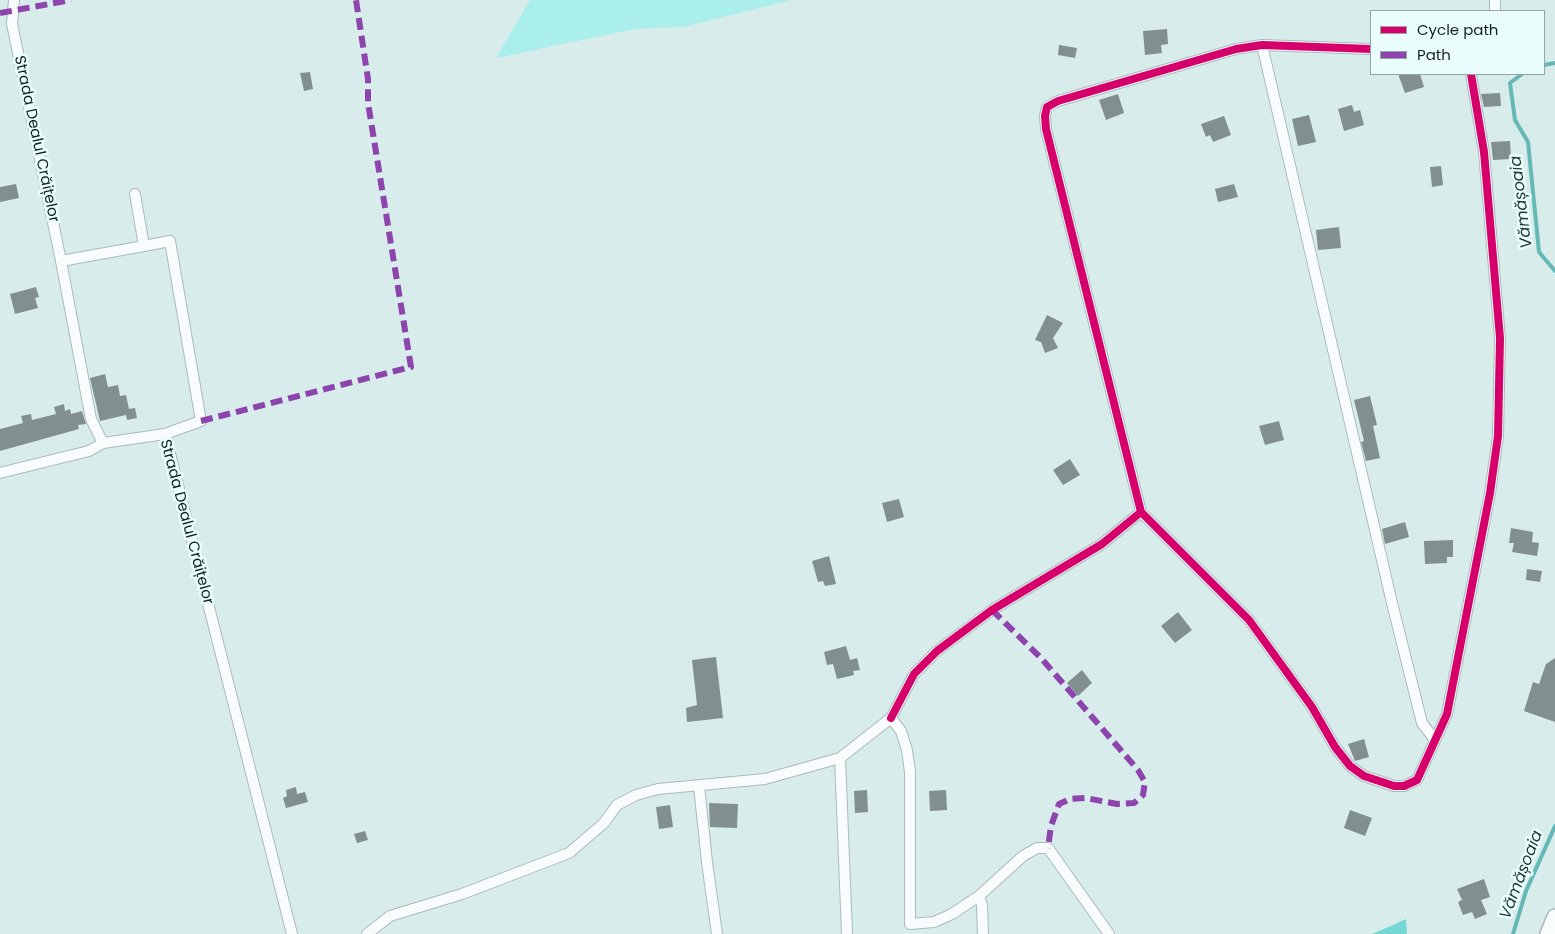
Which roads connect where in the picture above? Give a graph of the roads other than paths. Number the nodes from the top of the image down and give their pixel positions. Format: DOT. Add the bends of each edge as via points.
graph roads {
  1 [pos="14,0"];
  2 [pos="1262,46"];
  3 [pos="1370,49"];
  4 [pos="1471,75"];
  5 [pos="135,194"];
  6 [pos="144,246"];
  7 [pos="61,261"];
  8 [pos="164,434"];
  9 [pos="103,443"];
  10 [pos="0,473"];
  11 [pos="1142,512"];
  12 [pos="891,718"];
  13 [pos="1435,740"];
  14 [pos="840,758"];
  15 [pos="700,786"];
  16 [pos="979,896"];
  17 [pos="1555,917"];
  18 [pos="910,929"];
  19 [pos="292,934"];
  20 [pos="367,934"];
  21 [pos="717,934"];
  22 [pos="847,934"];
  23 [pos="983,934"];
  24 [pos="1109,934"];
  25 [pos="1548,934"];
  1 -- 7 [label="street, Strada Dealul Crăițelor" via="12,24"];
  2 -- 3 [label="street"];
  2 -- 11 [label="street" via="1236,49 1058,101 1047,107 1045,116"];
  2 -- 13 [label="street" via="1392,603 1422,723"];
  4 -- 13 [label="street" via="1484,152 1500,338 1500,402 1490,493 1464,631 1447,714"];
  5 -- 6 [label="street"];
  6 -- 7 [label="street"];
  6 -- 8 [label="street" via="170,241 201,421"];
  7 -- 9 [label="street, Strada Dealul Crăițelor" via="91,419"];
  8 -- 9 [label="street, Strada Dealul Crăițelor"];
  8 -- 19 [label="street, Strada Dealul Crăițelor"];
  9 -- 10 [label="street" via="89,452"];
  11 -- 12 [label="street" via="1102,544 992,610 937,651 914,674"];
  11 -- 13 [label="street" via="1249,620 1350,766 1376,781 1404,786 1417,780"];
  12 -- 14 [label="street"];
  12 -- 18 [label="street" via="901,731 910,772"];
  14 -- 15 [label="street" via="765,779"];
  14 -- 22 [label="street"];
  15 -- 20 [label="street" via="658,789 636,795 617,805 604,823 570,853 462,894 390,916"];
  15 -- 21 [label="street"];
  16 -- 18 [label="street" via="952,914"];
  16 -- 23 [label="street"];
  16 -- 24 [label="street" via="1023,856 1037,848 1048,848"];
  17 -- 25 [label="main road"];
}
